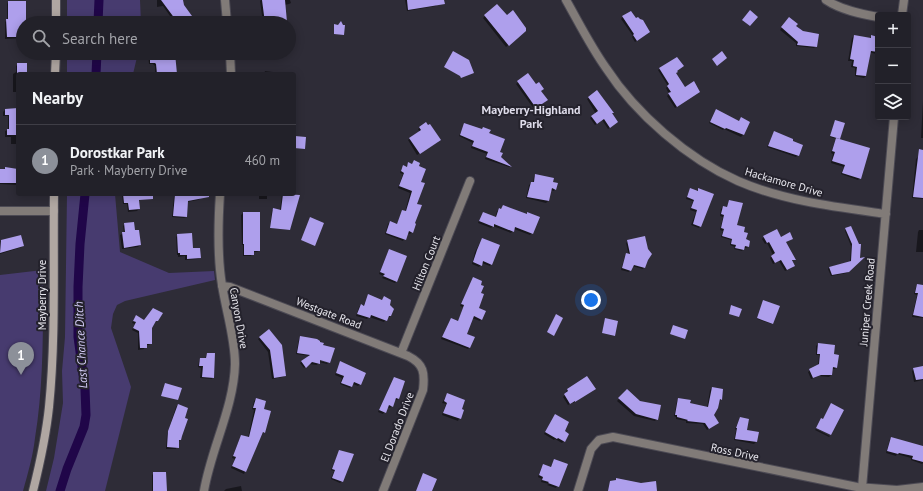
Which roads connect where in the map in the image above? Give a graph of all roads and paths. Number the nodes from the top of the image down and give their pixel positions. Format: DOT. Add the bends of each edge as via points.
graph roads {
  1 [pos="56,0"];
  2 [pos="225,0"];
  3 [pos="566,0"];
  4 [pos="826,0"];
  5 [pos="904,0"];
  6 [pos="902,12"];
  7 [pos="56,16"];
  8 [pos="226,16"];
  9 [pos="875,16"];
  10 [pos="56,60"];
  11 [pos="230,60"];
  12 [pos="55,72"];
  13 [pos="231,72"];
  14 [pos="894,120"];
  15 [pos="470,181"];
  16 [pos="54,196"];
  17 [pos="220,196"];
  18 [pos="0,211"];
  19 [pos="54,211"];
  20 [pos="886,214"];
  21 [pos="222,286"];
  22 [pos="401,353"];
  23 [pos="423,369"];
  24 [pos="923,487"];
  25 [pos="862,488"];
  26 [pos="34,491"];
  27 [pos="204,491"];
  28 [pos="383,491"];
  29 [pos="578,491"];
  1 -- 7 [label="main road"];
  2 -- 8 [label="street"];
  3 -- 20 [label="street, Hackamore Drive" via="605,67 620,87 652,122 702,162 762,190 835,207"];
  4 -- 9 [label="street" via="836,6"];
  5 -- 6 [label="street"];
  10 -- 12 [label="main road"];
  11 -- 13 [label="street"];
  14 -- 20 [label="street, Juniper Creek Road"];
  15 -- 22 [label="street, Hilton Court"];
  16 -- 19 [label="main road, Mayberry Drive"];
  17 -- 21 [label="street, Canyon Drive" via="218,259"];
  18 -- 19 [label="street"];
  19 -- 26 [label="main road, Mayberry Drive" via="50,392 44,445"];
  20 -- 25 [label="street, Juniper Creek Road"];
  21 -- 22 [label="street, Westgate Road"];
  21 -- 27 [label="street, Canyon Drive" via="234,346 234,377"];
  22 -- 23 [label="street, Westgate Road" via="414,359"];
  23 -- 28 [label="street, El Dorado Drive" via="424,382 420,398"];
  24 -- 25 [label="street, Ross Drive" via="897,490"];
  25 -- 29 [label="street, Ross Drive" via="613,438 599,440 591,449"];
}
